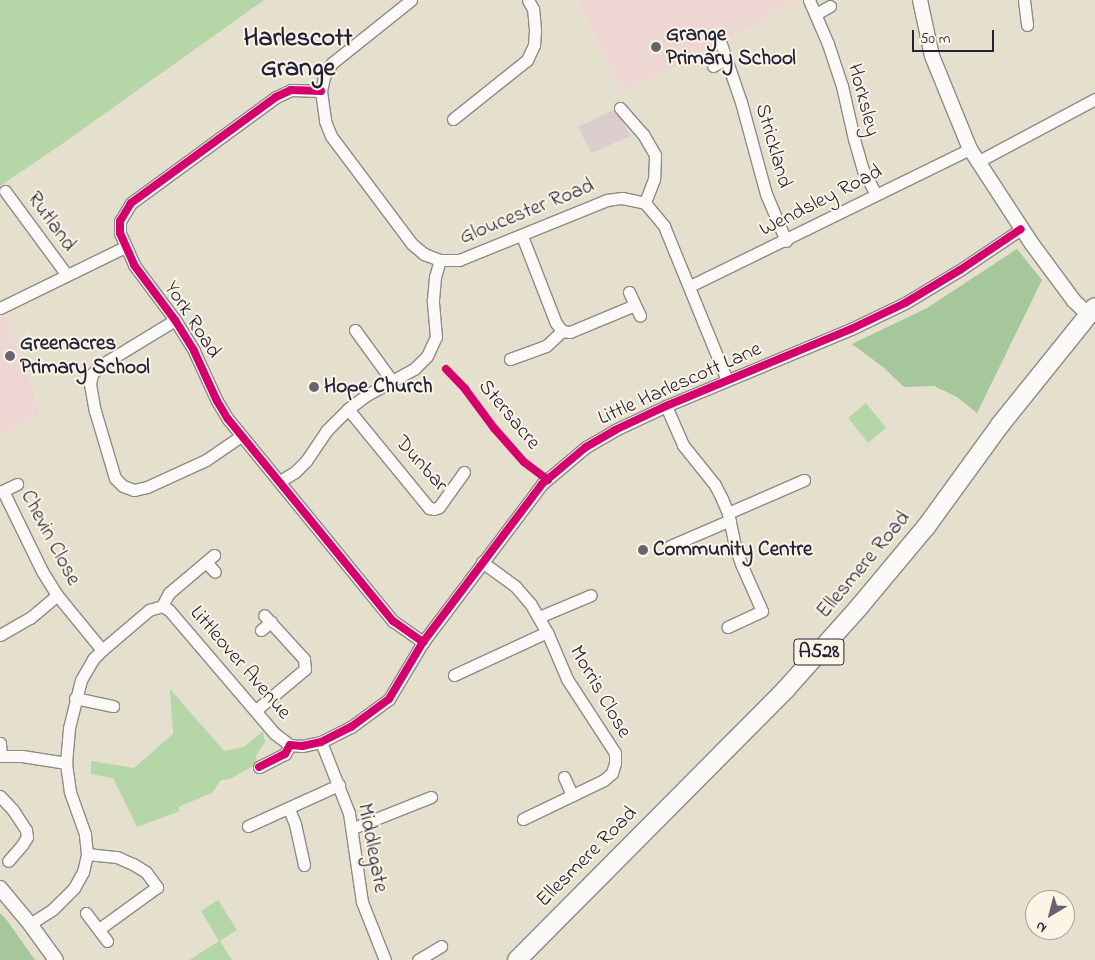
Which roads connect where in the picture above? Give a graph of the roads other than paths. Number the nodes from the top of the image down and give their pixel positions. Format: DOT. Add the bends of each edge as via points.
graph roads {
  1 [pos="412,0"];
  2 [pos="528,0"];
  3 [pos="809,0"];
  4 [pos="920,0"];
  5 [pos="1024,0"];
  6 [pos="830,6"];
  7 [pos="816,14"];
  8 [pos="1026,24"];
  9 [pos="721,44"];
  10 [pos="726,59"];
  11 [pos="713,66"];
  12 [pos="320,91"];
  13 [pos="1095,99"];
  14 [pos="620,108"];
  15 [pos="453,119"];
  16 [pos="970,148"];
  17 [pos="977,162"];
  18 [pos="5,191"];
  19 [pos="876,194"];
  20 [pos="645,204"];
  21 [pos="1021,230"];
  22 [pos="522,236"];
  23 [pos="786,241"];
  24 [pos="125,247"];
  25 [pos="440,260"];
  26 [pos="67,275"];
  27 [pos="690,286"];
  28 [pos="629,292"];
  29 [pos="635,305"];
  30 [pos="0,308"];
  31 [pos="1091,310"];
  32 [pos="640,316"];
  33 [pos="175,320"];
  34 [pos="354,330"];
  35 [pos="562,331"];
  36 [pos="510,359"];
  37 [pos="727,380"];
  38 [pos="392,381"];
  39 [pos="666,406"];
  40 [pos="348,409"];
  41 [pos="241,436"];
  42 [pos="464,472"];
  43 [pos="804,480"];
  44 [pos="280,482"];
  45 [pos="17,484"];
  46 [pos="1,492"];
  47 [pos="729,517"];
  48 [pos="670,546"];
  49 [pos="482,562"];
  50 [pos="215,572"];
  51 [pos="57,595"];
  52 [pos="591,595"];
  53 [pos="162,606"];
  54 [pos="539,617"];
  55 [pos="727,627"];
  56 [pos="261,630"];
  57 [pos="547,632"];
  58 [pos="0,635"];
  59 [pos="423,642"];
  60 [pos="102,650"];
  61 [pos="454,675"];
  62 [pos="75,698"];
  63 [pos="113,706"];
  64 [pos="256,710"];
  65 [pos="321,742"];
  66 [pos="0,743"];
  67 [pos="290,745"];
  68 [pos="0,756"];
  69 [pos="66,763"];
  70 [pos="258,767"];
  71 [pos="564,777"];
  72 [pos="339,785"];
  73 [pos="572,795"];
  74 [pos="0,796"];
  75 [pos="431,797"];
  76 [pos="289,809"];
  77 [pos="523,819"];
  78 [pos="248,826"];
  79 [pos="353,828"];
  80 [pos="87,854"];
  81 [pos="8,861"];
  82 [pos="304,865"];
  83 [pos="0,888"];
  84 [pos="86,913"];
  85 [pos="30,924"];
  86 [pos="98,929"];
  87 [pos="107,941"];
  88 [pos="441,946"];
  89 [pos="56,960"];
  90 [pos="385,960"];
  91 [pos="418,960"];
  92 [pos="517,960"];
  1 -- 12 [label="street" via="342,53 324,76"];
  2 -- 15 [label="street" via="535,30 534,45 527,60"];
  3 -- 7 [label="street, Horksley"];
  4 -- 16 [label="street" via="932,56"];
  5 -- 8 [label="street"];
  6 -- 7 [label="street"];
  7 -- 19 [label="street, Horksley" via="842,86 863,170"];
  9 -- 10 [label="street, Strickland"];
  10 -- 11 [label="street"];
  10 -- 23 [label="street, Strickland" via="766,194"];
  12 -- 24 [label="street, York Road" via="291,90 276,97 131,203 120,221"];
  12 -- 25 [label="street, Gloucester Road" via="325,121 342,153 412,244 424,254"];
  13 -- 17 [label="street"];
  14 -- 20 [label="street" via="643,134 655,155 654,179"];
  16 -- 17 [label="street"];
  16 -- 19 [label="street, Wendsley Road"];
  17 -- 21 [label="street"];
  18 -- 26 [label="street, Rutland"];
  19 -- 23 [label="street, Wendsley Road"];
  20 -- 22 [label="street, Gloucester Road" via="622,198 607,200"];
  20 -- 27 [label="street" via="664,226"];
  21 -- 31 [label="street" via="1074,301"];
  21 -- 37 [label="street, Little Harlescott Lane" via="905,303"];
  22 -- 25 [label="street, Gloucester Road" via="474,256"];
  22 -- 35 [label="street"];
  23 -- 27 [label="street, Wendsley Road"];
  24 -- 26 [label="street, Rutland"];
  24 -- 33 [label="street, York Road" via="134,265"];
  25 -- 38 [label="street" via="433,300 435,339 420,363"];
  26 -- 30 [label="street, Rutland"];
  27 -- 37 [label="street"];
  28 -- 29 [label="street"];
  29 -- 32 [label="street"];
  29 -- 35 [label="street, Stersacre" via="570,332"];
  31 -- 92 [label="main road, Ellesmere Road / A528" via="1000,425 926,527 859,607 786,689"];
  33 -- 41 [label="street, York Road" via="194,350 217,401"];
  33 -- 41 [label="street" via="101,365 92,374 90,384 95,411 115,478 134,490 147,487 206,460"];
  34 -- 38 [label="street"];
  35 -- 36 [label="street, Stersacre" via="546,346"];
  37 -- 39 [label="street, Little Harlescott Lane"];
  38 -- 40 [label="street"];
  39 -- 47 [label="street" via="682,445 715,485"];
  39 -- 49 [label="street, Little Harlescott Lane" via="615,430 565,463 542,484"];
  40 -- 42 [label="street, Dunbar" via="429,508 438,507"];
  40 -- 44 [label="street" via="327,430 296,472"];
  41 -- 44 [label="street, York Road"];
  43 -- 47 [label="street"];
  44 -- 59 [label="street, York Road" via="393,621"];
  45 -- 46 [label="street, Chevin Close"];
  46 -- 51 [label="street, Chevin Close"];
  47 -- 48 [label="street"];
  47 -- 55 [label="street" via="739,560 762,611"];
  49 -- 54 [label="street, Morris Close" via="515,586"];
  49 -- 59 [label="street, Little Harlescott Lane"];
  50 -- 53 [label="street" via="210,559 169,594"];
  51 -- 58 [label="street" via="24,623"];
  51 -- 60 [label="street, Chevin Close"];
  52 -- 54 [label="street"];
  53 -- 60 [label="street" via="149,610"];
  53 -- 64 [label="street, Littleover Avenue" via="169,610"];
  54 -- 57 [label="street, Morris Close"];
  56 -- 64 [label="street" via="268,619 304,659 305,668"];
  57 -- 61 [label="street, Morris Close"];
  57 -- 73 [label="street, Morris Close" via="567,679 615,753 612,773"];
  59 -- 65 [label="street, Little Harlescott Lane" via="389,699 367,717"];
  60 -- 62 [label="street" via="86,669"];
  62 -- 63 [label="street"];
  62 -- 69 [label="street"];
  64 -- 67 [label="street, Littleover Avenue" via="274,733"];
  65 -- 67 [label="street, Little Harlescott Lane"];
  65 -- 72 [label="street, Middlegate"];
  66 -- 68 [label="street"];
  67 -- 70 [label="street" via="285,754"];
  68 -- 69 [label="street"];
  69 -- 80 [label="street" via="70,792 85,834"];
  71 -- 73 [label="street"];
  72 -- 76 [label="street"];
  72 -- 79 [label="street, Middlegate"];
  73 -- 77 [label="street, Morris Close"];
  74 -- 81 [label="street" via="26,830 22,845"];
  75 -- 79 [label="street"];
  76 -- 78 [label="street"];
  76 -- 82 [label="street"];
  79 -- 90 [label="street, Middlegate" via="362,902"];
  80 -- 85 [label="street" via="83,872 74,888 53,909"];
  80 -- 86 [label="street" via="117,857 133,864 146,872 157,887"];
  83 -- 85 [label="street"];
  84 -- 86 [label="street"];
  85 -- 89 [label="street"];
  86 -- 87 [label="street"];
  88 -- 91 [label="street"];
}
